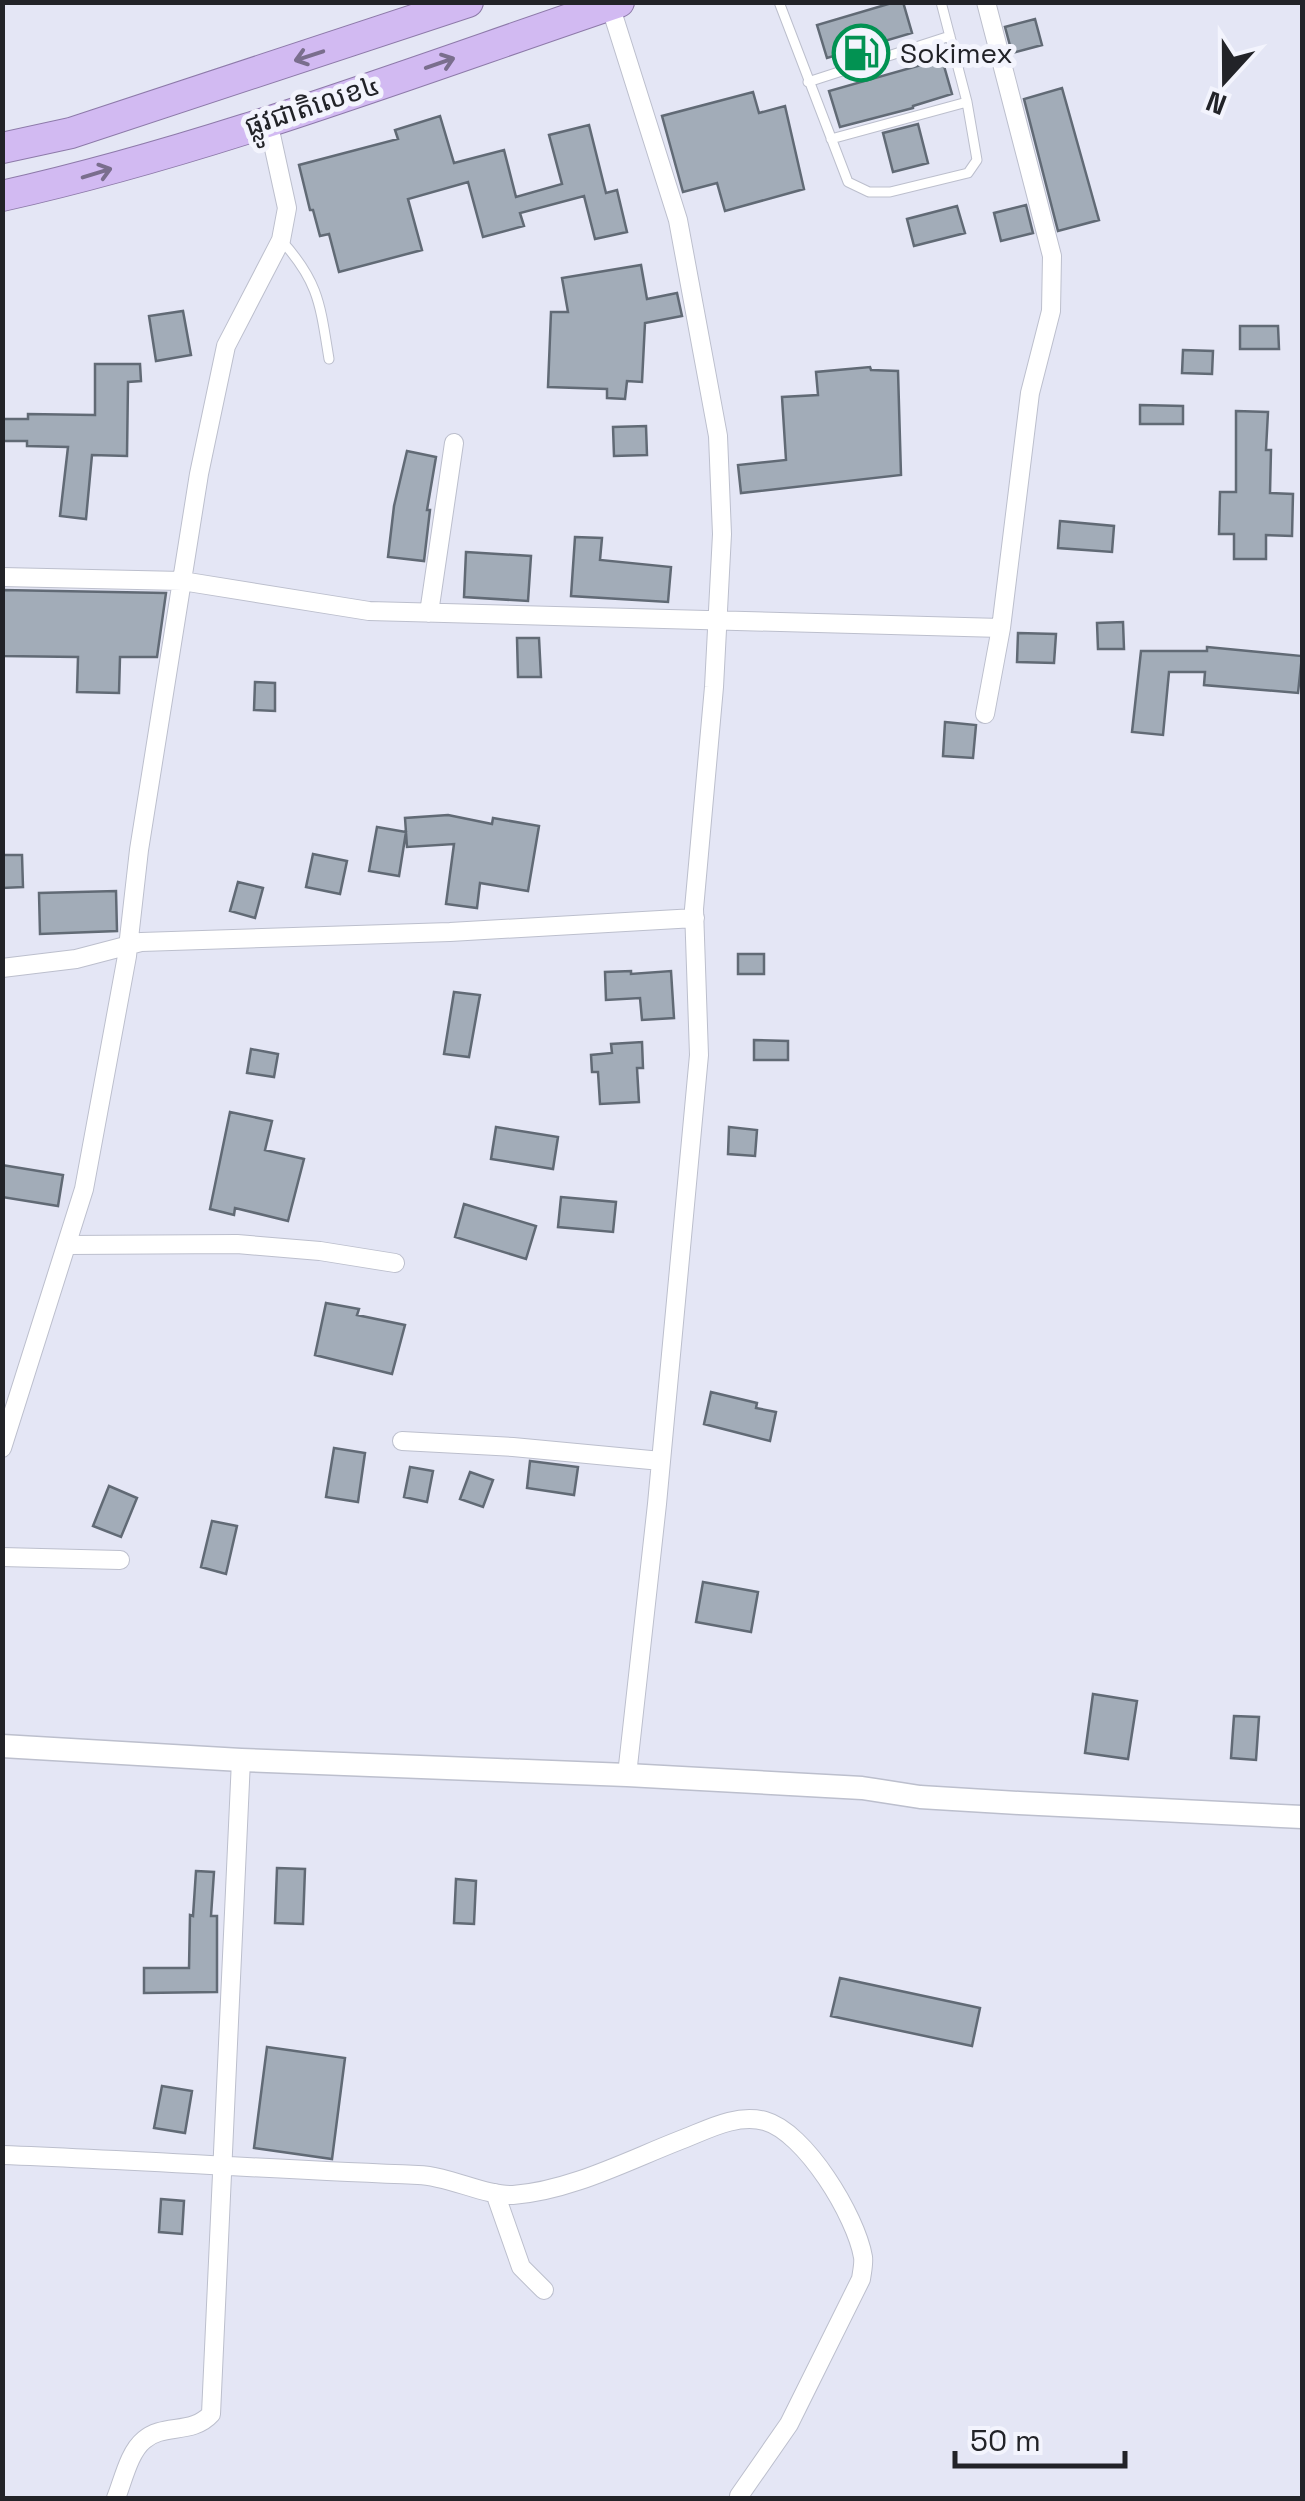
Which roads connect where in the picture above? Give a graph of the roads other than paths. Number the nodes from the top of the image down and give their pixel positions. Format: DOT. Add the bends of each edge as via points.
graph roads {
  1 [pos="468,2"];
  2 [pos="779,2"];
  3 [pos="941,2"];
  4 [pos="986,2"];
  5 [pos="614,4"];
  6 [pos="950,36"];
  7 [pos="808,82"];
  8 [pos="968,102"];
  9 [pos="268,120"];
  10 [pos="831,139"];
  11 [pos="2,148"];
  12 [pos="2,196"];
  13 [pos="280,240"];
  14 [pos="328,359"];
  15 [pos="454,443"];
  16 [pos="2,577"];
  17 [pos="182,581"];
  18 [pos="429,612"];
  19 [pos="718,622"];
  20 [pos="1001,628"];
  21 [pos="985,714"];
  22 [pos="695,918"];
  23 [pos="128,946"];
  24 [pos="2,968"];
  25 [pos="68,1245"];
  26 [pos="395,1263"];
  27 [pos="402,1441"];
  28 [pos="2,1448"];
  29 [pos="660,1461"];
  30 [pos="2,1557"];
  31 [pos="120,1560"];
  32 [pos="2,1746"];
  33 [pos="241,1760"];
  34 [pos="627,1775"];
  35 [pos="1302,1817"];
  36 [pos="2,2155"];
  37 [pos="224,2164"];
  38 [pos="495,2193"];
  39 [pos="544,2290"];
  40 [pos="740,2496"];
  41 [pos="116,2498"];
  1 -- 11 [label="highway, ផ្លូវជាតិលេខ៤, one-way" via="71,133"];
  2 -- 7 [label="lane"];
  3 -- 6 [label="lane"];
  4 -- 20 [label="street" via="1052,256 1051,311 1030,392"];
  9 -- 5 [label="highway, ផ្លូវជាតិលេខ៤, one-way"];
  5 -- 19 [label="street" via="678,220 712,400 721,514"];
  6 -- 7 [label="lane"];
  6 -- 8 [label="lane"];
  7 -- 10 [label="lane"];
  8 -- 10 [label="lane"];
  8 -- 10 [label="lane" via="977,160 968,173 869,192 848,182"];
  12 -- 9 [label="highway, ផ្លូវជាតិលេខ៤, one-way"];
  9 -- 13 [label="street" via="287,208"];
  13 -- 14 [label="lane" via="303,265 319,298"];
  13 -- 17 [label="street" via="226,346"];
  15 -- 18 [label="street"];
  16 -- 17 [label="street"];
  17 -- 18 [label="street" via="369,611"];
  17 -- 23 [label="street"];
  18 -- 19 [label="street"];
  19 -- 20 [label="street"];
  19 -- 22 [label="street"];
  20 -- 21 [label="street"];
  22 -- 23 [label="street"];
  22 -- 29 [label="street" via="699,1055"];
  23 -- 24 [label="street"];
  23 -- 25 [label="street"];
  25 -- 26 [label="street" via="237,1244"];
  25 -- 28 [label="street"];
  27 -- 29 [label="street"];
  29 -- 34 [label="street"];
  30 -- 31 [label="street"];
  32 -- 33 [label="street"];
  33 -- 34 [label="street"];
  33 -- 37 [label="street"];
  34 -- 35 [label="street"];
  36 -- 37 [label="street"];
  37 -- 38 [label="street" via="423,2175"];
  37 -- 41 [label="street" via="211,2414 191,2428 143,2440"];
  38 -- 39 [label="street" via="521,2267"];
  38 -- 40 [label="street" via="539,2191 734,2119 788,2130 824,2172 864,2258 861,2279 789,2424"];
}
